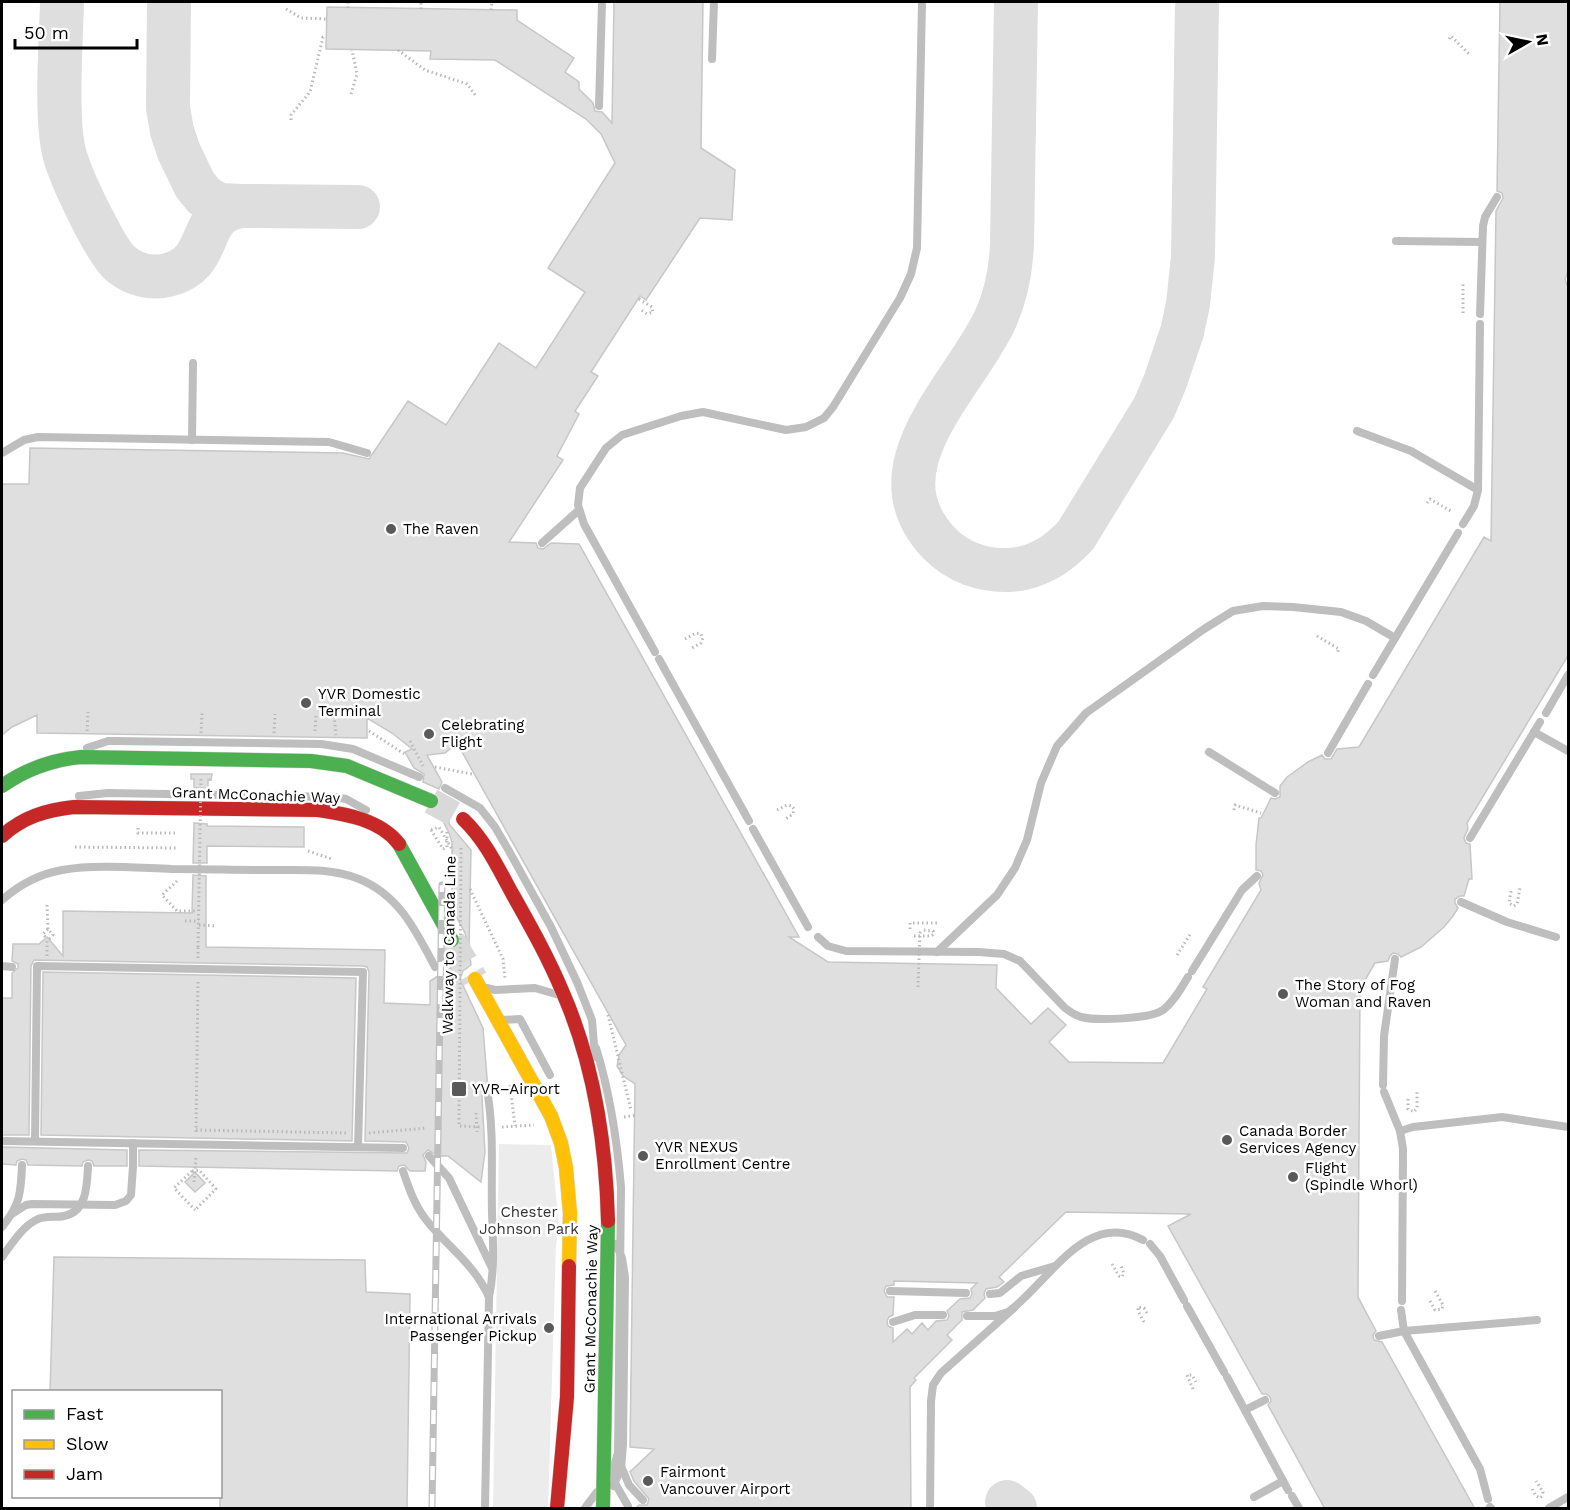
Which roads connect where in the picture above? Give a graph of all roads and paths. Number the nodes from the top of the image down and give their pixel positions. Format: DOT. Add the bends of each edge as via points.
graph roads {
  1 [pos="348,2"];
  2 [pos="421,2"];
  3 [pos="492,2"];
  4 [pos="602,2"];
  5 [pos="714,2"];
  6 [pos="922,2"];
  7 [pos="348,8"];
  8 [pos="286,9"];
  9 [pos="421,9"];
  10 [pos="491,10"];
  11 [pos="327,19"];
  12 [pos="326,37"];
  13 [pos="1449,39"];
  14 [pos="352,50"];
  15 [pos="398,50"];
  16 [pos="1469,54"];
  17 [pos="712,58"];
  18 [pos="351,94"];
  19 [pos="476,96"];
  20 [pos="599,106"];
  21 [pos="291,120"];
  22 [pos="1497,197"];
  23 [pos="1396,241"];
  24 [pos="1482,242"];
  25 [pos="1463,282"];
  26 [pos="639,299"];
  27 [pos="641,310"];
  28 [pos="1463,313"];
  29 [pos="1480,314"];
  30 [pos="1480,324"];
  31 [pos="193,363"];
  32 [pos="1357,431"];
  33 [pos="192,440"];
  34 [pos="2,453"];
  35 [pos="367,453"];
  36 [pos="1478,490"];
  37 [pos="1427,503"];
  38 [pos="579,510"];
  39 [pos="1451,511"];
  40 [pos="1463,524"];
  41 [pos="1458,533"];
  42 [pos="542,543"];
  43 [pos="1317,636"];
  44 [pos="1395,638"];
  45 [pos="686,639"];
  46 [pos="692,648"];
  47 [pos="1337,653"];
  48 [pos="1373,675"];
  49 [pos="1569,675"];
  50 [pos="1368,684"];
  51 [pos="88,712"];
  52 [pos="202,713"];
  53 [pos="1546,713"];
  54 [pos="275,714"];
  55 [pos="316,715"];
  56 [pos="334,716"];
  57 [pos="1540,722"];
  58 [pos="87,731"];
  59 [pos="369,731"];
  60 [pos="1534,732"];
  61 [pos="274,734"];
  62 [pos="315,735"];
  63 [pos="336,735"];
  64 [pos="201,737"];
  65 [pos="410,741"];
  66 [pos="1569,751"];
  67 [pos="1209,752"];
  68 [pos="1328,753"];
  69 [pos="406,755"];
  70 [pos="50,762"];
  71 [pos="435,767"];
  72 [pos="425,769"];
  73 [pos="472,774"];
  74 [pos="201,775"];
  75 [pos="419,777"];
  76 [pos="2,786"];
  77 [pos="446,788"];
  78 [pos="1275,793"];
  79 [pos="430,801"];
  80 [pos="777,810"];
  81 [pos="1234,810"];
  82 [pos="1261,813"];
  83 [pos="463,819"];
  84 [pos="783,820"];
  85 [pos="447,829"];
  86 [pos="2,836"];
  87 [pos="1470,838"];
  88 [pos="461,841"];
  89 [pos="75,847"];
  90 [pos="177,848"];
  91 [pos="453,851"];
  92 [pos="1257,876"];
  93 [pos="188,881"];
  94 [pos="1520,888"];
  95 [pos="470,889"];
  96 [pos="1510,891"];
  97 [pos="2,900"];
  98 [pos="1461,902"];
  99 [pos="47,905"];
  100 [pos="196,911"];
  101 [pos="185,921"];
  102 [pos="199,923"];
  103 [pos="938,923"];
  104 [pos="217,926"];
  105 [pos="808,927"];
  106 [pos="910,929"];
  107 [pos="1191,933"];
  108 [pos="914,936"];
  109 [pos="818,937"];
  110 [pos="1556,937"];
  111 [pos="452,940"];
  112 [pos="937,952"];
  113 [pos="1178,955"];
  114 [pos="1395,959"];
  115 [pos="2,966"];
  116 [pos="47,966"];
  117 [pos="12,967"];
  118 [pos="435,967"];
  119 [pos="198,969"];
  120 [pos="475,979"];
  121 [pos="505,979"];
  122 [pos="918,987"];
  123 [pos="608,1015"];
  124 [pos="498,1020"];
  125 [pos="550,1075"];
  126 [pos="1417,1092"];
  127 [pos="488,1096"];
  128 [pos="1408,1099"];
  129 [pos="631,1110"];
  130 [pos="598,1112"];
  131 [pos="542,1125"];
  132 [pos="482,1127"];
  133 [pos="493,1127"];
  134 [pos="1569,1127"];
  135 [pos="427,1128"];
  136 [pos="196,1130"];
  137 [pos="1400,1131"];
  138 [pos="359,1133"];
  139 [pos="2,1141"];
  140 [pos="35,1142"];
  141 [pos="133,1143"];
  142 [pos="196,1144"];
  143 [pos="358,1147"];
  144 [pos="403,1148"];
  145 [pos="429,1156"];
  146 [pos="22,1165"];
  147 [pos="88,1166"];
  148 [pos="403,1171"];
  149 [pos="194,1182"];
  150 [pos="195,1210"];
  151 [pos="12,1214"];
  152 [pos="608,1219"];
  153 [pos="2,1227"];
  154 [pos="2,1257"];
  155 [pos="1112,1264"];
  156 [pos="1058,1265"];
  157 [pos="1120,1266"];
  158 [pos="492,1268"];
  159 [pos="890,1291"];
  160 [pos="1435,1291"];
  161 [pos="966,1293"];
  162 [pos="990,1294"];
  163 [pos="489,1297"];
  164 [pos="1430,1301"];
  165 [pos="1014,1308"];
  166 [pos="943,1315"];
  167 [pos="1148,1315"];
  168 [pos="967,1316"];
  169 [pos="1537,1320"];
  170 [pos="893,1322"];
  171 [pos="1144,1322"];
  172 [pos="1404,1331"];
  173 [pos="1379,1336"];
  174 [pos="1196,1382"];
  175 [pos="1193,1389"];
  176 [pos="1265,1400"];
  177 [pos="1245,1410"];
  178 [pos="618,1453"];
  179 [pos="605,1466"];
  180 [pos="1283,1481"];
  181 [pos="1536,1481"];
  182 [pos="1532,1489"];
  183 [pos="1254,1497"];
  184 [pos="1569,1497"];
  185 [pos="644,1500"];
  186 [pos="1489,1505"];
  187 [pos="628,1506"];
  188 [pos="485,1509"];
  189 [pos="557,1509"];
  190 [pos="585,1509"];
  191 [pos="603,1509"];
  192 [pos="930,1509"];
  193 [pos="1299,1509"];
  194 [pos="1549,1509"];
  1 -- 7 [label="path"];
  2 -- 9 [label="path"];
  3 -- 10 [label="path"];
  4 -- 20 [label="lane"];
  5 -- 17 [label="lane"];
  6 -- 38 [label="lane" via="917,248 900,298 833,407 816,423 798,429 780,430 703,412 622,435 606,448 579,488"];
  8 -- 11 [label="path" via="301,18"];
  12 -- 21 [label="path" via="310,92"];
  13 -- 16 [label="path" via="1451,36"];
  14 -- 18 [label="path" via="357,74"];
  15 -- 19 [label="path" via="425,70 467,84"];
  22 -- 24 [label="lane" via="1485,217"];
  23 -- 24 [label="lane"];
  24 -- 29 [label="lane"];
  25 -- 28 [label="path"];
  26 -- 27 [label="path" via="653,312"];
  30 -- 36 [label="lane"];
  31 -- 33 [label="lane"];
  32 -- 36 [label="lane" via="1411,451"];
  33 -- 34 [label="lane" via="31,438"];
  33 -- 35 [label="lane" via="329,442"];
  36 -- 40 [label="lane"];
  37 -- 39 [label="path" via="1430,499"];
  38 -- 42 [label="lane"];
  38 -- 105 [label="lane"];
  41 -- 44 [label="lane"];
  43 -- 47 [label="path" via="1339,649"];
  44 -- 48 [label="lane"];
  44 -- 112 [label="lane" via="1341,612 1293,607 1233,611 1203,629 1086,713 1057,746 1041,783 1027,840 1015,868 997,895"];
  45 -- 46 [label="path" via="696,633 703,638"];
  49 -- 53 [label="lane"];
  50 -- 68 [label="lane"];
  51 -- 58 [label="path"];
  52 -- 64 [label="path"];
  54 -- 61 [label="path"];
  55 -- 62 [label="path"];
  56 -- 63 [label="path"];
  57 -- 60 [label="lane"];
  59 -- 69 [label="path"];
  60 -- 66 [label="lane"];
  60 -- 87 [label="lane"];
  65 -- 72 [label="path, bridge"];
  67 -- 78 [label="lane"];
  70 -- 75 [label="lane, bridge" via="108,741 321,744 353,749"];
  70 -- 76 [label="main road, bridge"];
  70 -- 79 [label="main road, bridge" via="93,757 329,762"];
  71 -- 73 [label="path"];
  74 -- 102 [label="path, bridge"];
  77 -- 130 [label="lane, bridge" via="480,808 495,827 565,955 592,1020"];
  80 -- 84 [label="path" via="787,804 794,809"];
  81 -- 82 [label="path" via="1235,805"];
  83 -- 130 [label="main road, Grant McConachie Way, bridge" via="486,846 570,1008"];
  85 -- 91 [label="path, bridge" via="447,847 442,849 431,830 439,827"];
  86 -- 111 [label="main road, Grant McConachie Way" via="32,815 84,807 318,810 349,814 387,831 398,842"];
  88 -- 132 [label="path, Walkway to Canada Line, bridge" via="459,1126"];
  89 -- 90 [label="path"];
  92 -- 112 [label="lane" via="1242,890 1170,1004 1156,1014 1088,1018 1065,1008 1023,963 1011,956"];
  93 -- 100 [label="path" via="176,881 162,895 177,910"];
  94 -- 96 [label="path" via="1514,906 1509,903"];
  95 -- 121 [label="path" via="503,959"];
  97 -- 118 [label="lane" via="43,875 78,868 341,873 368,883 392,899 405,913"];
  98 -- 110 [label="lane"];
  99 -- 116 [label="path" via="48,913 48,922 48,931 51,935 46,939 41,934 47,929 52,935 48,939 43,934 48,929 53,934 47,941"];
  101 -- 102 [label="path"];
  102 -- 104 [label="path"];
  102 -- 119 [label="path, bridge"];
  103 -- 106 [label="path" via="910,923"];
  107 -- 113 [label="path"];
  108 -- 122 [label="path, bridge" via="923,936 931,936 934,932 920,933 919,944 919,976"];
  109 -- 112 [label="lane" via="828,946 846,951"];
  114 -- 137 [label="lane" via="1384,1036 1384,1088"];
  115 -- 117 [label="lane"];
  116 -- 119 [label="lane"];
  116 -- 140 [label="lane" via="37,966"];
  119 -- 136 [label="path"];
  119 -- 138 [label="lane" via="363,972"];
  120 -- 124 [label="main road, Grant McConachie Way"];
  120 -- 178 [label="lane" via="488,989 535,988 559,995 583,1014 590,1027 611,1112 621,1187"];
  123 -- 129 [label="path"];
  124 -- 125 [label="lane" via="520,1019"];
  124 -- 189 [label="main road, Grant McConachie Way" via="551,1116 564,1153 569,1189 567,1397"];
  126 -- 128 [label="path" via="1414,1112 1408,1108"];
  127 -- 158 [label="lane" via="493,1149"];
  130 -- 152 [label="main road, Grant McConachie Way, bridge"];
  131 -- 133 [label="path"];
  134 -- 137 [label="lane" via="1502,1117"];
  135 -- 138 [label="path"];
  136 -- 138 [label="path"];
  136 -- 142 [label="path"];
  137 -- 172 [label="lane" via="1404,1153"];
  138 -- 143 [label="lane"];
  139 -- 140 [label="lane"];
  140 -- 141 [label="lane"];
  141 -- 142 [label="lane"];
  141 -- 151 [label="lane, bridge" via="131,1195 121,1204 32,1204"];
  142 -- 143 [label="lane"];
  142 -- 149 [label="path"];
  143 -- 144 [label="lane"];
  145 -- 158 [label="lane" via="449,1178"];
  146 -- 151 [label="lane" via="21,1191"];
  147 -- 154 [label="lane" via="86,1190 78,1208 63,1216 36,1220"];
  148 -- 163 [label="lane" via="418,1209 478,1276"];
  150 -- 150 [label="path, bridge" via="216,1189 199,1170 192,1170 174,1188"];
  151 -- 153 [label="lane"];
  152 -- 179 [label="main road, Grant McConachie Way, bridge"];
  152 -- 191 [label="lane, bridge" via="625,1267 623,1445 621,1469"];
  155 -- 157 [label="path" via="1122,1277"];
  156 -- 162 [label="lane" via="1021,1276 1004,1291"];
  156 -- 165 [label="lane"];
  156 -- 177 [label="lane" via="1095,1235 1136,1236 1146,1242 1160,1256"];
  158 -- 163 [label="lane"];
  159 -- 161 [label="lane"];
  160 -- 164 [label="path" via="1442,1310 1435,1310"];
  163 -- 188 [label="lane"];
  165 -- 168 [label="lane" via="1001,1316"];
  165 -- 192 [label="lane" via="941,1373 933,1385"];
  166 -- 170 [label="lane" via="915,1315"];
  167 -- 171 [label="path" via="1138,1307"];
  169 -- 172 [label="lane"];
  172 -- 173 [label="lane"];
  172 -- 186 [label="lane" via="1480,1469"];
  174 -- 175 [label="path" via="1192,1375 1187,1375"];
  176 -- 177 [label="lane"];
  177 -- 180 [label="lane"];
  178 -- 185 [label="lane" via="629,1485"];
  178 -- 190 [label="lane" via="612,1473"];
  179 -- 187 [label="lane"];
  179 -- 191 [label="main road, Grant McConachie Way, bridge"];
  180 -- 183 [label="lane"];
  180 -- 193 [label="lane"];
  181 -- 182 [label="path" via="1542,1496 1536,1496"];
  184 -- 194 [label="lane"];
}
